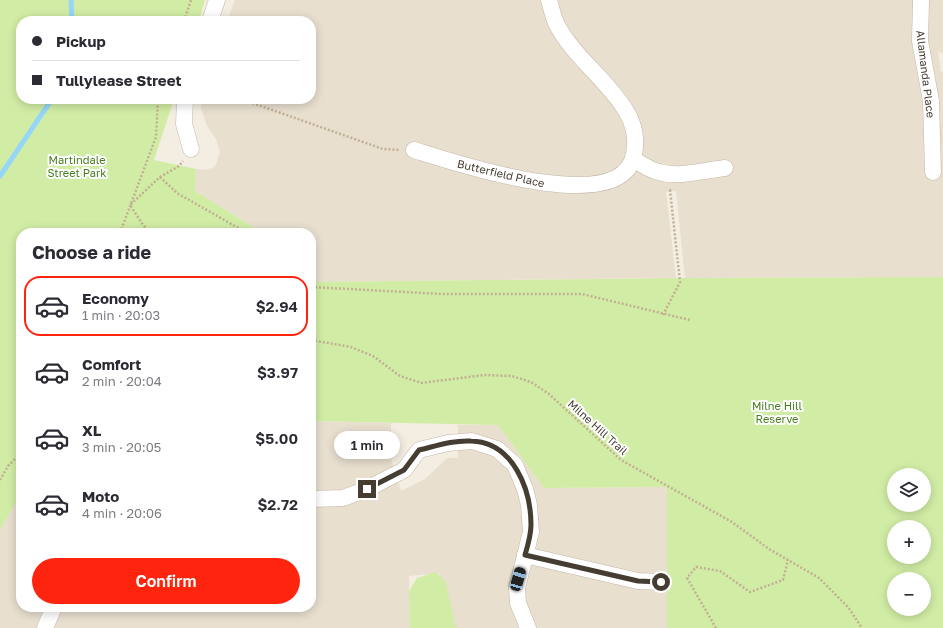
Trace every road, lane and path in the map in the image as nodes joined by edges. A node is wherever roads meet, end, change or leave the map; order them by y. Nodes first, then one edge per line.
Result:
1 (191, 0) edge
2 (217, 0) edge
3 (549, 0) edge
4 (921, 0) edge
5 (186, 16) edge
6 (212, 16) edge
7 (158, 104) edge
8 (185, 104) edge
9 (255, 104) edge
10 (191, 148) joint
11 (414, 150) joint
12 (633, 159) junction
13 (725, 168) dead end
14 (933, 172) dead end
15 (661, 173) junction
16 (160, 177) junction
17 (130, 205) junction
18 (122, 228) edge
19 (146, 228) edge
20 (238, 228) edge
21 (316, 287) edge
22 (663, 315) junction
23 (690, 320) dead end
24 (316, 341) edge
25 (16, 458) edge
26 (0, 480) edge
27 (316, 499) edge
28 (525, 555) junction
29 (788, 560) junction
30 (661, 582) dead end
31 (52, 612) edge
32 (45, 628) edge
33 (528, 628) edge
34 (716, 628) edge
35 (862, 628) edge

1 - 5 path
2 - 6 street
3 - 12 street, Butterfield Place
4 - 14 street, Allamanda Place
7 - 17 path
8 - 10 street
9 - 11 path
10 - 16 path
11 - 12 street, Butterfield Place
12 - 15 street
13 - 15 street
15 - 22 path
16 - 17 path
16 - 20 path
17 - 18 path
17 - 19 path
21 - 22 path
22 - 23 path
24 - 29 path, Milne Hill Trail
25 - 26 path
27 - 28 street
28 - 30 street
28 - 33 street
29 - 34 path
29 - 35 path, Milne Hill Trail
31 - 32 street

